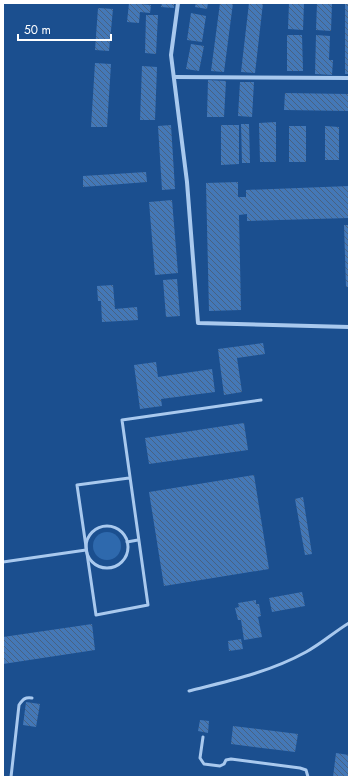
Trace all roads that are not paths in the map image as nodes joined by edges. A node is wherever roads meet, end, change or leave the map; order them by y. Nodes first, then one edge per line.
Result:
1 (178, 3) edge
2 (174, 77) junction
3 (349, 78) edge
4 (349, 327) edge
5 (261, 400) dead end
6 (129, 478) junction
7 (138, 540) junction
8 (127, 542) junction
9 (86, 550) junction
10 (3, 562) edge
11 (349, 623) edge
12 (189, 690) dead end
13 (32, 698) dead end
14 (202, 738) dead end
15 (10, 777) edge
16 (308, 777) edge

1 - 2 street
2 - 3 street
2 - 4 street
5 - 6 lane
6 - 7 lane
6 - 9 lane
7 - 8 lane
7 - 9 lane
8 - 9 lane
8 - 9 lane
9 - 10 lane
11 - 12 lane
13 - 15 lane
14 - 16 lane

